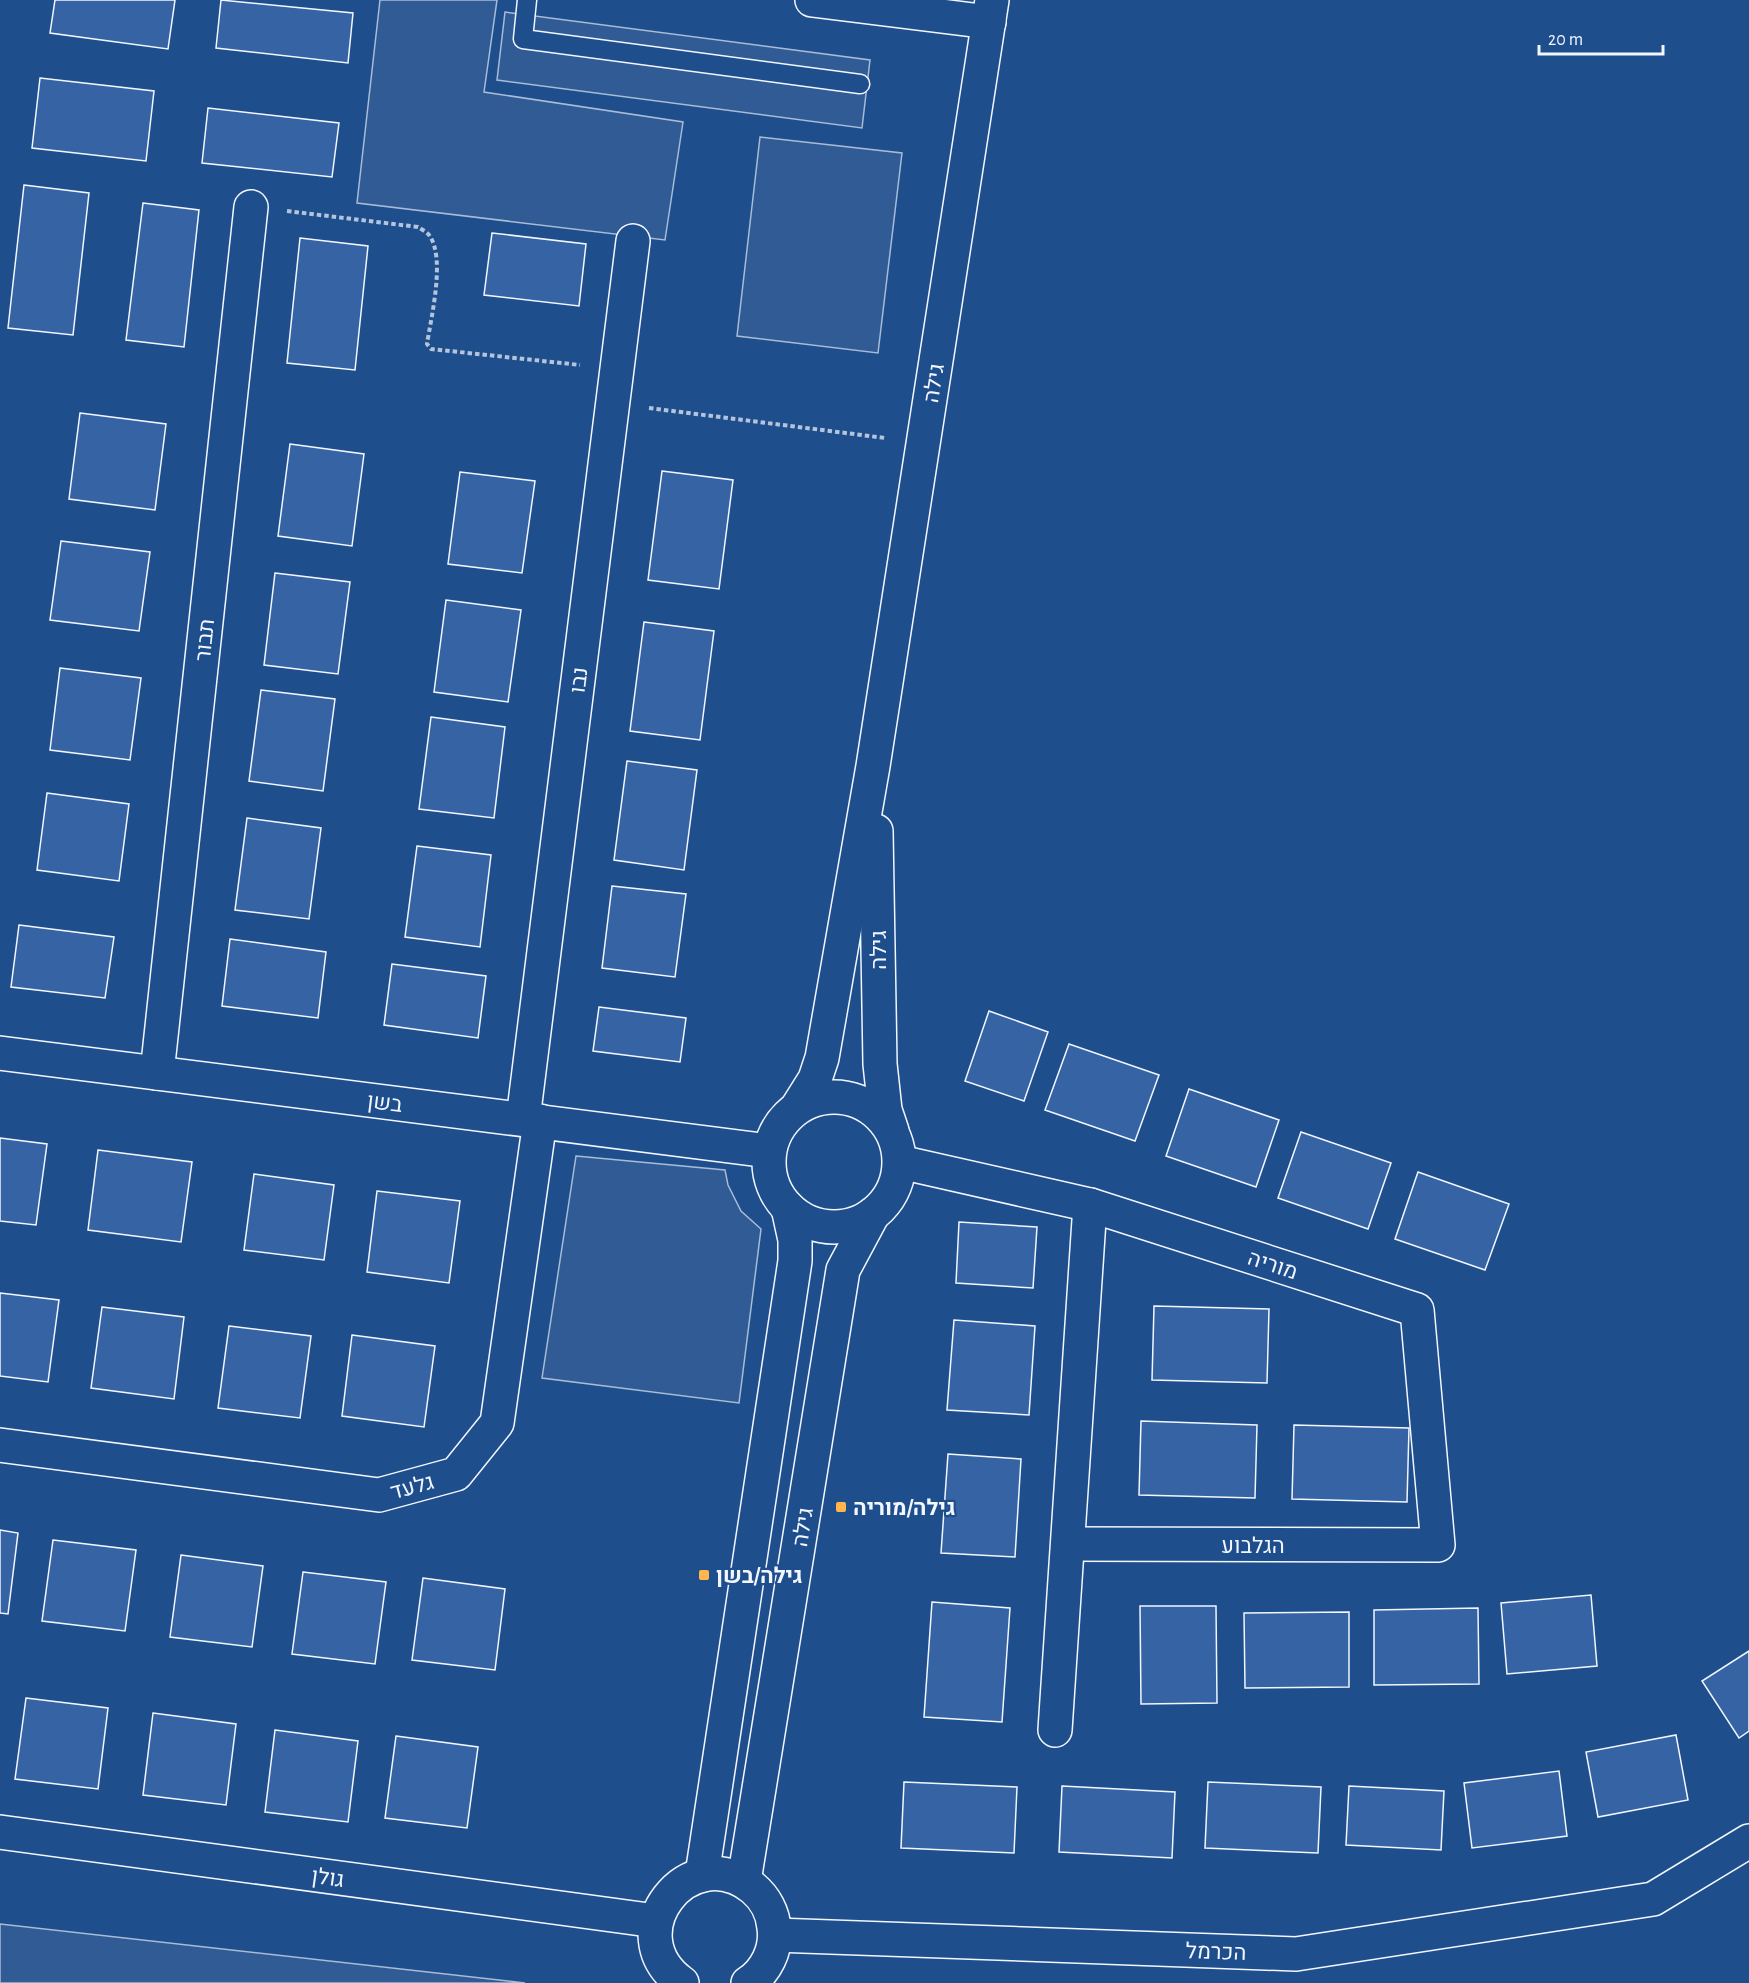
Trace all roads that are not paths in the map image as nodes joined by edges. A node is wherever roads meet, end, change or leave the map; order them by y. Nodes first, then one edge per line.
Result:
1 (528, 0) edge
2 (812, 0) edge
3 (991, 11) edge
4 (860, 84) dead end
5 (251, 207) road end
6 (633, 241) dead end
7 (873, 766) junction
8 (0, 1053) edge
9 (157, 1073) junction
10 (798, 1106) junction
11 (532, 1120) junction
12 (896, 1147) junction
13 (769, 1151) junction
14 (1090, 1205) junction
15 (788, 1208) junction
16 (873, 1214) junction
17 (0, 1445) edge
18 (1068, 1544) junction
19 (1438, 1545) joint
20 (1055, 1730) dead end
21 (0, 1832) edge
22 (1749, 1840) edge
23 (702, 1875) junction
24 (744, 1881) junction
25 (656, 1921) junction
26 (775, 1935) junction
27 (675, 1980) edge
28 (748, 1983) edge

1 - 4 lane
2 - 3 street
3 - 7 street, גילה
5 - 9 street, תבור
6 - 11 street, נבו
7 - 10 street, גילה
7 - 12 street, גילה
8 - 9 street, בשן
9 - 11 street, בשן
10 - 12 street
10 - 13 street
11 - 13 street, בשן
11 - 17 street, גלעד
12 - 14 street, מוריה
12 - 16 street
13 - 15 street
14 - 18 street
14 - 19 street, מוריה
15 - 16 street
15 - 23 street, גילה
16 - 24 street, גילה
18 - 19 street, הגלבוע
18 - 20 street
21 - 25 street, גולן
22 - 26 street, הכרמל
23 - 24 street
23 - 25 street
24 - 26 street
25 - 27 street
26 - 28 street

